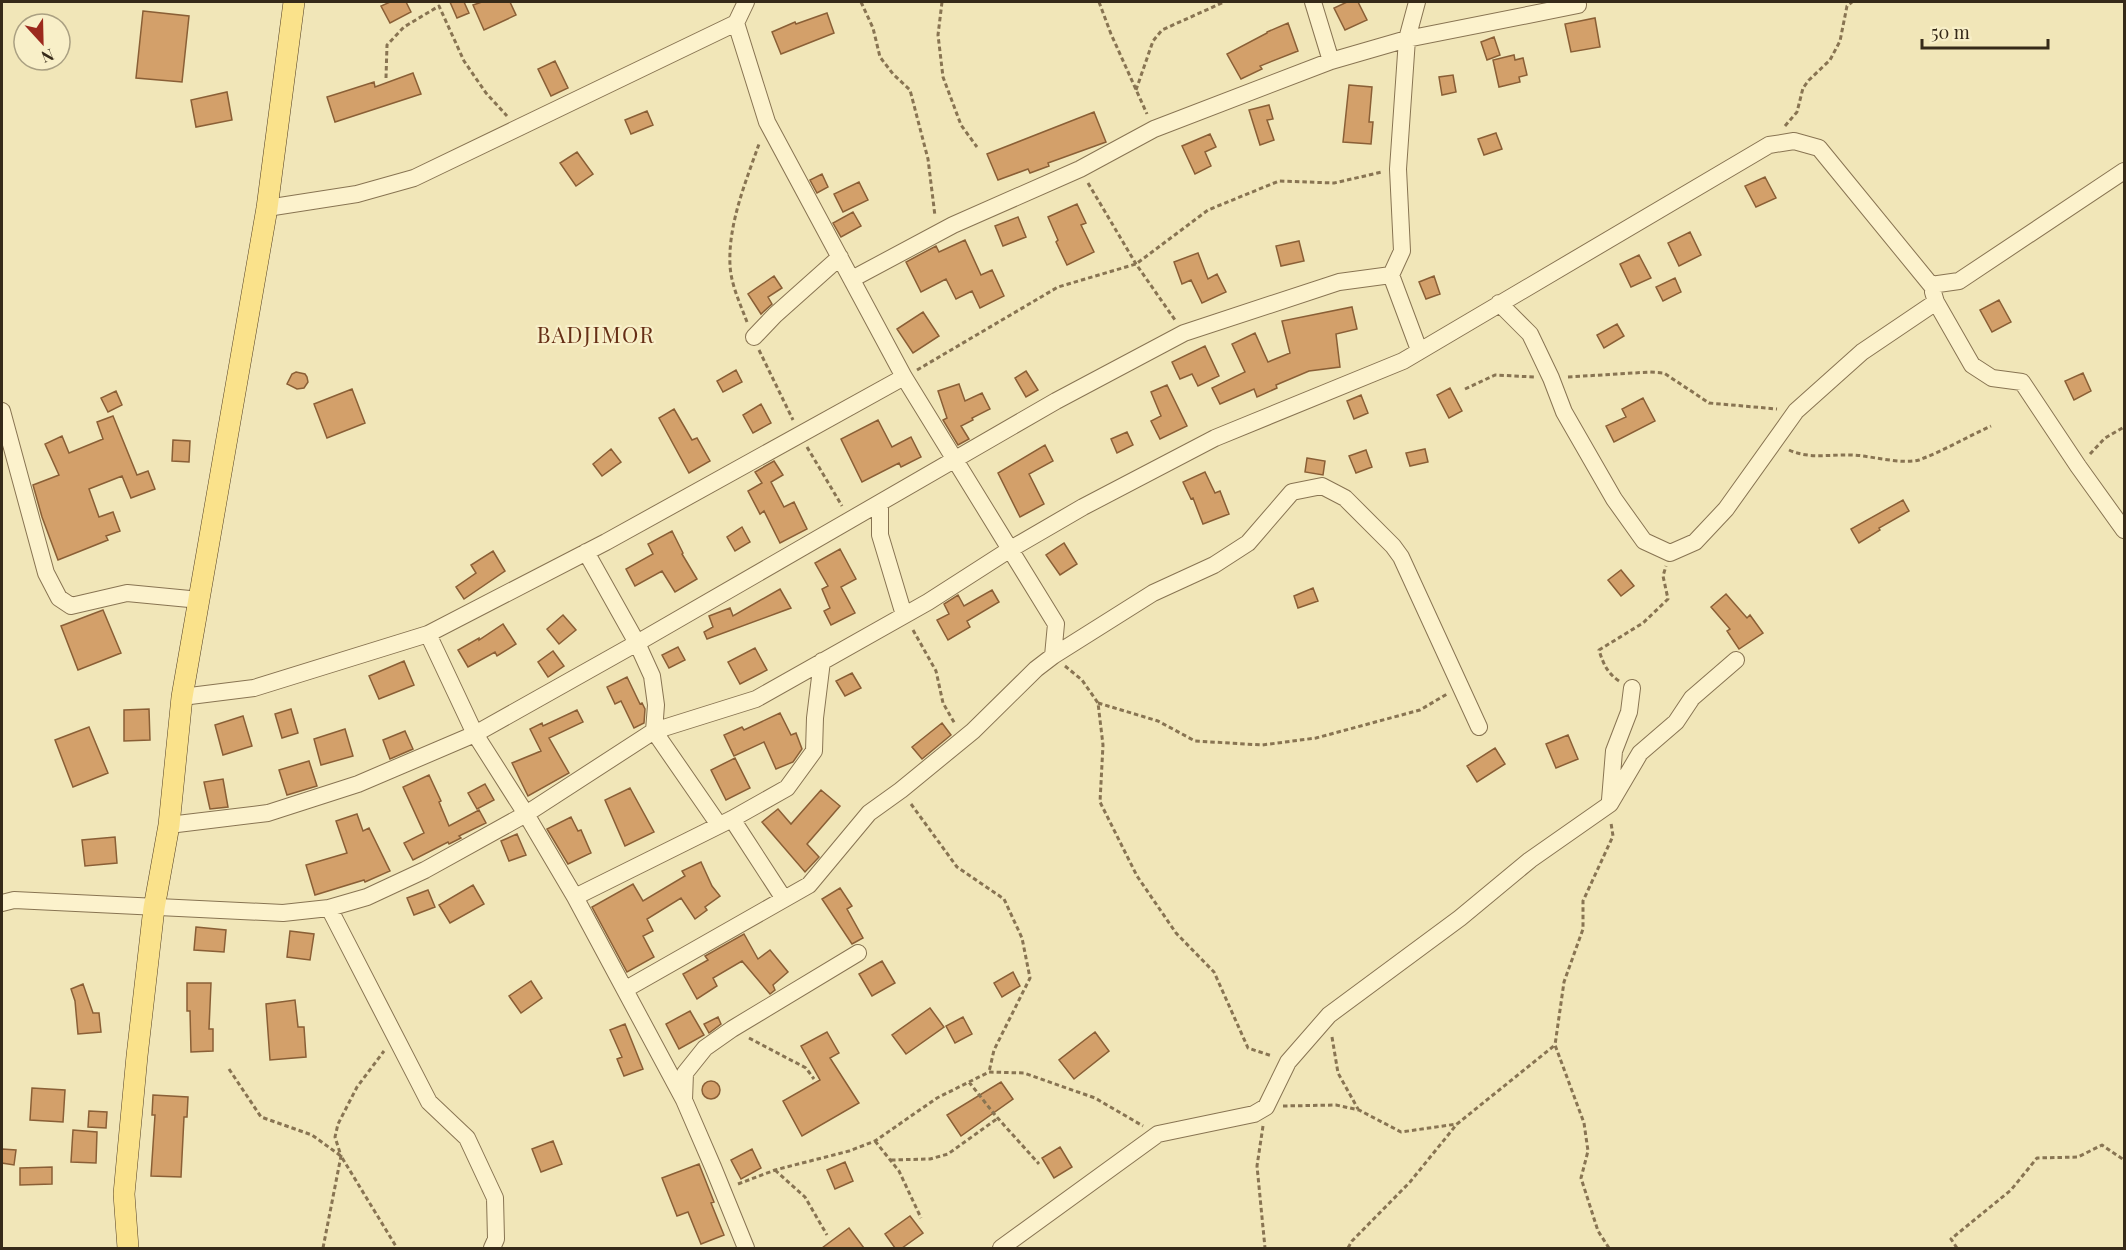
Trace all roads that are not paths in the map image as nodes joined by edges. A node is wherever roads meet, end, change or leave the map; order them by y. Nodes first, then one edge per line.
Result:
1 (294, 2) edge
2 (746, 2) edge
3 (1313, 2) edge
4 (1417, 2) edge
5 (1578, 5) dead end
6 (736, 23) junction
7 (1407, 39) junction
8 (1331, 61) junction
9 (2124, 171) edge
10 (267, 208) junction
11 (840, 257) junction
12 (1391, 275) junction
13 (852, 279) junction
14 (1931, 285) junction
15 (1936, 302) junction
16 (1499, 303) junction
17 (754, 337) dead end
18 (1419, 350) junction
19 (904, 377) junction
20 (2, 411) edge
21 (954, 460) junction
22 (880, 503) junction
23 (2124, 530) edge
24 (1009, 550) junction
25 (586, 552) junction
26 (200, 600) junction
27 (904, 615) junction
28 (428, 634) junction
29 (637, 644) junction
30 (1053, 656) junction
31 (1736, 660) dead end
32 (822, 661) junction
33 (1632, 688) road end
34 (182, 697) junction
35 (1479, 727) dead end
36 (654, 731) junction
37 (475, 734) junction
38 (1610, 804) junction
39 (526, 814) junction
40 (726, 822) junction
41 (169, 825) junction
42 (575, 897) junction
43 (784, 899) junction
44 (2, 903) edge
45 (154, 908) junction
46 (329, 908) junction
47 (858, 953) dead end
48 (626, 989) junction
49 (684, 1100) junction
50 (128, 1248) edge
51 (492, 1248) edge
52 (746, 1248) edge
53 (1000, 1248) edge

1 - 10 main road
2 - 6 street
3 - 8 street
4 - 7 street
5 - 7 street
6 - 10 street
6 - 11 street
7 - 8 street
7 - 12 street
8 - 13 street
9 - 14 street
10 - 26 main road
11 - 13 street
11 - 17 street
12 - 18 street
12 - 21 street
13 - 19 street
14 - 15 street
14 - 16 street
15 - 16 street
15 - 23 street
16 - 18 street
18 - 24 street
19 - 21 street
19 - 25 street
20 - 26 street
21 - 22 street
21 - 24 street
22 - 27 street
22 - 29 street
24 - 27 street
24 - 30 street
25 - 28 street
25 - 29 street
26 - 34 main road
27 - 32 street
28 - 34 street
28 - 37 street
29 - 36 street
29 - 37 street
30 - 35 street
30 - 43 street
31 - 38 street
32 - 36 street
32 - 40 street
33 - 38 street
34 - 41 main road
36 - 39 street
36 - 40 street
37 - 39 street
37 - 41 street
38 - 53 street
39 - 42 street
39 - 46 street
40 - 42 street
40 - 43 street
41 - 45 main road
42 - 48 street
43 - 48 street
44 - 45 street
45 - 46 street
45 - 50 main road
46 - 51 street
47 - 49 street
48 - 49 street
49 - 52 street

